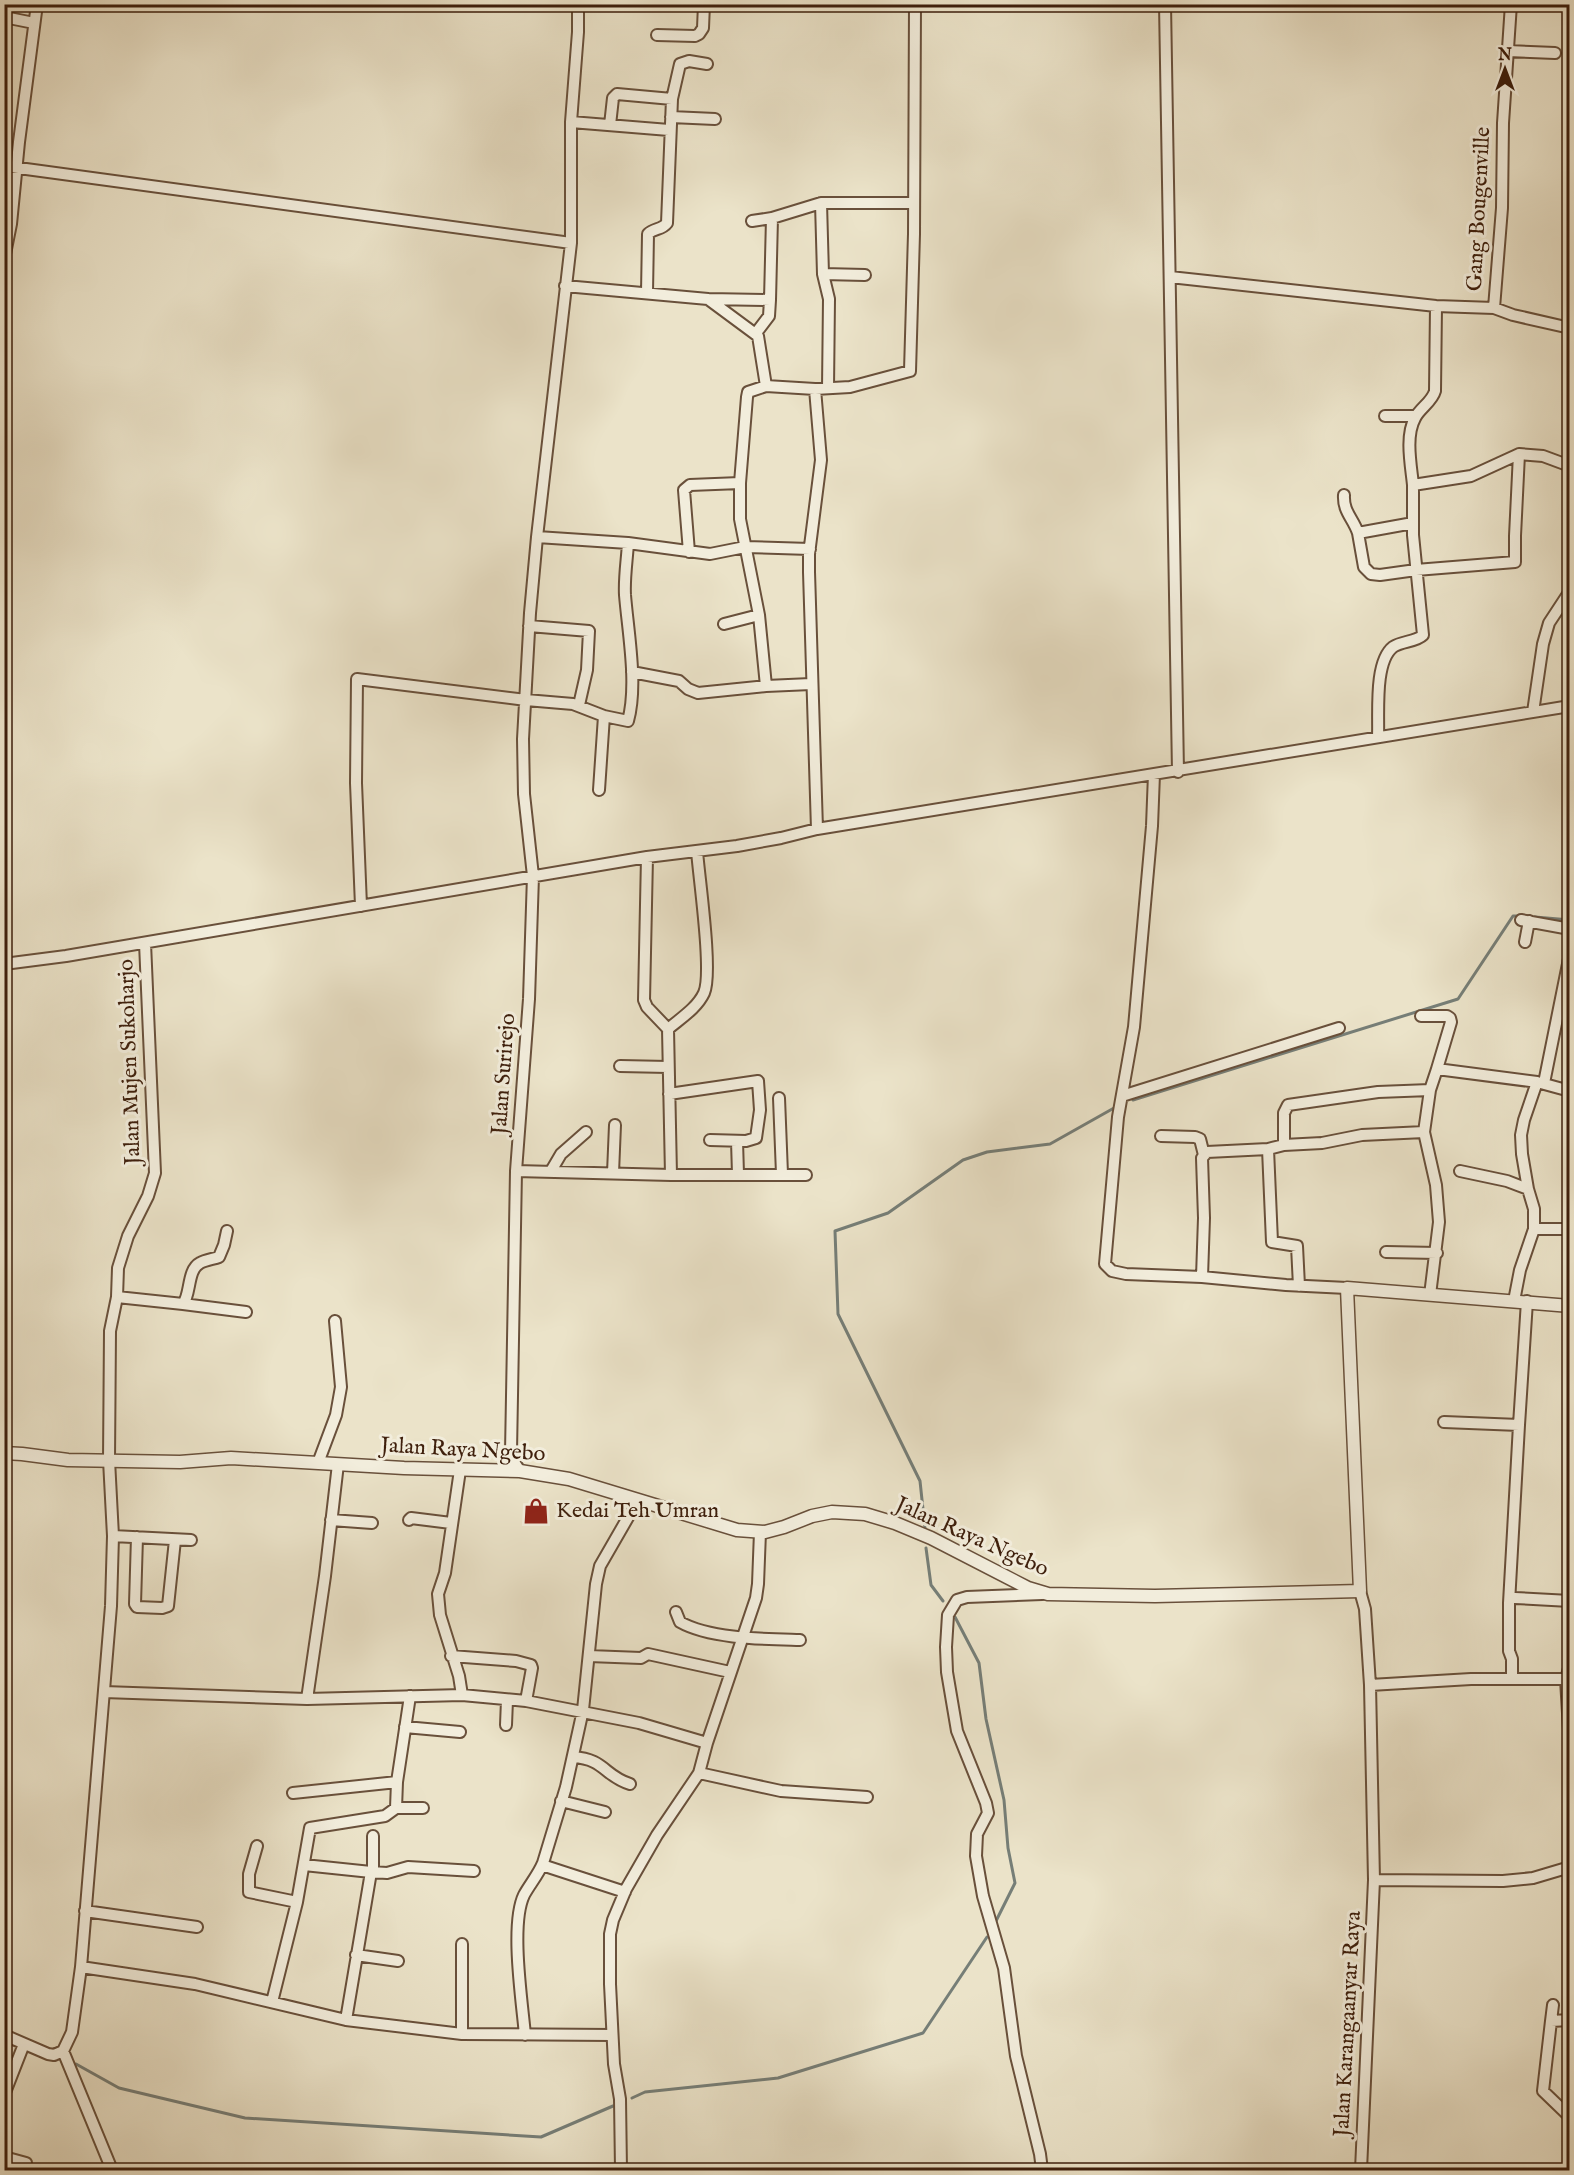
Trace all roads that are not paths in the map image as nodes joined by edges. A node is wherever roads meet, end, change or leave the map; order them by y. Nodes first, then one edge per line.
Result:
1 (37, 4) edge
2 (578, 4) edge
3 (704, 4) edge
4 (915, 4) edge
5 (1165, 4) edge
6 (1511, 4) edge
7 (4, 17) edge
8 (34, 22) junction
9 (657, 35) dead end
10 (1508, 51) junction
11 (1555, 53) dead end
12 (707, 64) dead end
13 (672, 99) junction
14 (671, 117) junction
15 (715, 119) dead end
16 (572, 122) junction
17 (610, 125) junction
18 (669, 130) junction
19 (4, 166) edge
20 (18, 166) junction
21 (821, 203) junction
22 (914, 203) junction
23 (772, 218) junction
24 (752, 221) dead end
25 (571, 243) junction
26 (4, 259) edge
27 (823, 274) junction
28 (865, 275) dead end
29 (1170, 277) junction
30 (565, 286) junction
31 (647, 293) junction
32 (708, 299) junction
33 (770, 300) junction
34 (1436, 306) junction
35 (1494, 309) junction
36 (1569, 328) edge
37 (756, 333) junction
38 (766, 386) junction
39 (815, 388) junction
40 (828, 388) junction
41 (1385, 416) dead end
42 (1416, 416) junction
43 (1519, 454) junction
44 (1569, 466) edge
45 (740, 483) junction
46 (1413, 485) junction
47 (1344, 495) dead end
48 (1413, 523) junction
49 (1358, 533) junction
50 (537, 537) junction
51 (628, 543) junction
52 (745, 547) junction
53 (810, 549) junction
54 (689, 552) junction
55 (1416, 570) junction
56 (1569, 591) edge
57 (759, 615) junction
58 (724, 624) dead end
59 (529, 626) junction
60 (632, 672) junction
61 (812, 684) junction
62 (766, 686) junction
63 (526, 700) junction
64 (579, 705) junction
65 (1569, 706) edge
66 (1533, 712) junction
67 (604, 716) junction
68 (1378, 736) junction
69 (1178, 772) junction
70 (1154, 774) junction
71 (599, 790) dead end
72 (817, 829) junction
73 (697, 851) junction
74 (647, 857) junction
75 (533, 876) junction
76 (361, 906) junction
77 (1569, 929) edge
78 (1525, 942) dead end
79 (145, 943) junction
80 (1569, 954) edge
81 (4, 964) edge
82 (1421, 1016) dead end
83 (1339, 1028) dead end
84 (668, 1029) junction
85 (620, 1066) dead end
86 (668, 1067) junction
87 (1437, 1069) junction
88 (1540, 1082) junction
89 (1430, 1090) junction
90 (1569, 1091) edge
91 (669, 1094) junction
92 (1122, 1096) junction
93 (779, 1098) dead end
94 (615, 1125) dead end
95 (586, 1131) dead end
96 (1424, 1132) junction
97 (1161, 1136) dead end
98 (710, 1140) dead end
99 (737, 1141) junction
100 (1284, 1145) junction
101 (1268, 1149) junction
102 (1204, 1155) junction
103 (516, 1170) junction
104 (1460, 1171) dead end
105 (551, 1172) junction
106 (612, 1173) junction
107 (671, 1174) junction
108 (738, 1174) junction
109 (782, 1174) junction
110 (807, 1175) dead end
111 (1528, 1189) junction
112 (1534, 1229) junction
113 (1569, 1229) edge
114 (227, 1231) dead end
115 (1386, 1252) dead end
116 (1437, 1253) junction
117 (1202, 1277) junction
118 (1299, 1286) junction
119 (1347, 1288) junction
120 (1430, 1295) junction
121 (117, 1297) junction
122 (1514, 1300) junction
123 (1527, 1302) junction
124 (183, 1304) junction
125 (1569, 1305) edge
126 (246, 1312) dead end
127 (335, 1322) dead end
128 (1443, 1422) dead end
129 (1519, 1425) junction
130 (511, 1452) junction
131 (4, 1454) edge
132 (109, 1460) junction
133 (318, 1463) junction
134 (338, 1464) junction
135 (460, 1470) junction
136 (497, 1470) junction
137 (520, 1471) junction
138 (638, 1500) junction
139 (331, 1520) junction
140 (409, 1520) dead end
141 (372, 1522) dead end
142 (452, 1523) junction
143 (760, 1532) junction
144 (113, 1536) junction
145 (138, 1537) junction
146 (176, 1540) junction
147 (191, 1540) dead end
148 (1360, 1591) junction
149 (1048, 1594) junction
150 (1515, 1598) dead end
151 (1569, 1601) edge
152 (676, 1612) dead end
153 (741, 1638) junction
154 (800, 1640) dead end
155 (451, 1656) junction
156 (589, 1656) junction
157 (1569, 1665) edge
158 (730, 1672) junction
159 (1512, 1678) junction
160 (1566, 1679) junction
161 (1370, 1685) junction
162 (104, 1692) junction
163 (462, 1695) junction
164 (410, 1696) junction
165 (307, 1699) junction
166 (507, 1700) junction
167 (526, 1701) junction
168 (583, 1710) junction
169 (506, 1725) dead end
170 (405, 1727) junction
171 (460, 1732) dead end
172 (706, 1743) junction
173 (1569, 1747) edge
174 (573, 1757) junction
175 (699, 1773) junction
176 (397, 1782) junction
177 (630, 1784) dead end
178 (293, 1793) dead end
179 (867, 1797) dead end
180 (561, 1801) junction
181 (396, 1808) junction
182 (423, 1808) dead end
183 (605, 1812) dead end
184 (374, 1836) dead end
185 (257, 1845) dead end
186 (1569, 1863) edge
187 (304, 1865) junction
188 (542, 1865) junction
189 (474, 1871) dead end
190 (372, 1872) junction
191 (1374, 1880) junction
192 (625, 1892) junction
193 (297, 1902) junction
194 (85, 1911) junction
195 (197, 1927) dead end
196 (462, 1944) dead end
197 (356, 1955) junction
198 (398, 1961) dead end
199 (81, 1967) junction
200 (272, 2002) junction
201 (1552, 2005) dead end
202 (346, 2020) junction
203 (1569, 2020) edge
204 (1551, 2021) junction
205 (462, 2034) junction
206 (4, 2035) edge
207 (525, 2035) junction
208 (612, 2035) junction
209 (24, 2044) junction
210 (63, 2051) junction
211 (4, 2095) edge
212 (1569, 2117) edge
213 (4, 2157) edge
214 (27, 2170) edge
215 (112, 2170) edge
216 (621, 2170) edge
217 (1042, 2170) edge
218 (1361, 2170) edge

1 - 8 street
2 - 16 street, Jalan Surirejo
3 - 9 street
4 - 22 street
5 - 29 street
6 - 10 street, Gang Bougenville
7 - 8 street
8 - 20 street
10 - 11 street
10 - 35 street, Gang Bougenville
12 - 13 street
13 - 14 street
13 - 17 street
14 - 15 street
14 - 18 street
16 - 17 street
16 - 25 street, Jalan Surirejo
17 - 18 street
18 - 31 street
19 - 20 street
20 - 25 street
20 - 26 street
21 - 22 street
21 - 23 street
21 - 27 street
22 - 40 street
23 - 24 street
23 - 33 street
25 - 30 street, Jalan Surirejo
27 - 28 street
27 - 40 street
29 - 34 street
29 - 69 street
30 - 31 street
30 - 50 street, Jalan Surirejo
31 - 32 street
32 - 33 street
32 - 37 street
33 - 37 street
34 - 35 street
34 - 42 street
35 - 36 street
37 - 38 street
38 - 39 street
38 - 45 street
39 - 40 street
39 - 53 street
41 - 42 street
42 - 46 street
43 - 44 street
43 - 46 street
43 - 55 street
45 - 52 street
45 - 54 street
46 - 48 street
47 - 49 street
48 - 49 street
48 - 55 street
49 - 55 street
50 - 51 street
50 - 59 street, Jalan Surirejo
51 - 54 street
51 - 60 street
52 - 53 street
52 - 54 street
52 - 57 street
53 - 61 street
55 - 68 street
56 - 66 street
57 - 58 street
57 - 62 street
59 - 63 street, Jalan Surirejo
59 - 64 street
60 - 62 street
60 - 67 street
61 - 62 street
61 - 72 street
63 - 64 street
63 - 75 street, Jalan Surirejo
63 - 76 street
64 - 67 street
65 - 66 street
66 - 68 street
67 - 71 street
68 - 69 street
69 - 70 street
70 - 72 street
70 - 92 street
72 - 73 street
73 - 74 street
73 - 84 street
74 - 75 street
74 - 84 street
75 - 76 street
75 - 103 street, Jalan Surirejo
76 - 79 street
77 - 78 street
79 - 81 street
79 - 121 street, Jalan Mujen Sukoharjo
80 - 88 street
82 - 87 street
83 - 92 street
84 - 86 street
85 - 86 street
86 - 91 street
87 - 88 street
87 - 89 street
88 - 90 street
88 - 111 street
89 - 96 street
89 - 100 street
91 - 99 street
91 - 107 street
92 - 117 street
93 - 109 street
94 - 106 street
95 - 105 street
96 - 100 street
96 - 116 street
97 - 102 street
98 - 99 street
99 - 108 street
100 - 101 street
101 - 102 street
101 - 118 street
102 - 117 street
103 - 105 street
103 - 130 street, Jalan Surirejo
104 - 111 street
105 - 106 street
106 - 107 street
107 - 108 street
108 - 109 street
109 - 110 street
111 - 112 street
112 - 113 street
112 - 122 street
114 - 124 street
115 - 116 street
116 - 120 street
117 - 118 street
118 - 119 street
119 - 120 street
119 - 148 street
120 - 122 street
121 - 124 street
121 - 132 street, Jalan Mujen Sukoharjo
122 - 123 street
123 - 125 street
123 - 129 street
124 - 126 street
127 - 133 street
128 - 129 street
129 - 159 street
130 - 136 street
130 - 137 street, Jalan Surirejo
131 - 132 street, Jalan Raya Ngebo
132 - 133 street, Jalan Raya Ngebo
132 - 144 street, Jalan Mujen Sukoharjo
133 - 134 street, Jalan Raya Ngebo
134 - 135 street, Jalan Raya Ngebo
134 - 139 street
135 - 136 street, Jalan Raya Ngebo
135 - 142 street
136 - 137 street, Jalan Raya Ngebo
137 - 138 street, Jalan Raya Ngebo
138 - 143 street, Jalan Raya Ngebo
138 - 156 street
139 - 141 street
139 - 165 street
140 - 142 street
142 - 155 street
143 - 149 street, Jalan Raya Ngebo
143 - 153 street
144 - 145 street
144 - 162 street, Jalan Mujen Sukoharjo
145 - 146 street
145 - 146 street
146 - 147 street
148 - 149 street, Jalan Raya Ngebo
148 - 161 street, Jalan Karangaanyar Raya
149 - 217 street
150 - 151 street
152 - 153 street
153 - 154 street
153 - 158 street
155 - 163 street
155 - 167 street
156 - 158 street
156 - 168 street
157 - 160 street
158 - 172 street
159 - 160 street
159 - 161 street
160 - 173 street
161 - 191 street, Jalan Karangaanyar Raya
162 - 165 street
162 - 194 street, Jalan Mujen Sukoharjo
163 - 164 street
163 - 166 street
164 - 165 street
164 - 170 street
166 - 167 street
166 - 169 street
167 - 168 street
168 - 172 street
168 - 174 street
170 - 171 street
170 - 176 street
172 - 175 street
174 - 177 street
174 - 180 street
175 - 179 street
175 - 192 street
176 - 178 street
176 - 181 street
180 - 183 street
180 - 188 street
181 - 182 street
181 - 187 street
184 - 190 street
185 - 193 street
186 - 191 street
187 - 190 street
187 - 193 street
188 - 192 street
188 - 207 street
189 - 190 street
190 - 197 street
191 - 218 street, Jalan Karangaanyar Raya
192 - 208 street
193 - 200 street
194 - 195 street
194 - 199 street, Jalan Mujen Sukoharjo
196 - 205 street
197 - 198 street
197 - 202 street
199 - 200 street
199 - 210 street, Jalan Mujen Sukoharjo
200 - 202 street
201 - 204 street
202 - 205 street
203 - 204 street
204 - 212 street
205 - 207 street
206 - 209 street
207 - 208 street
208 - 216 street
209 - 210 street
209 - 211 street
210 - 215 street
213 - 214 street

